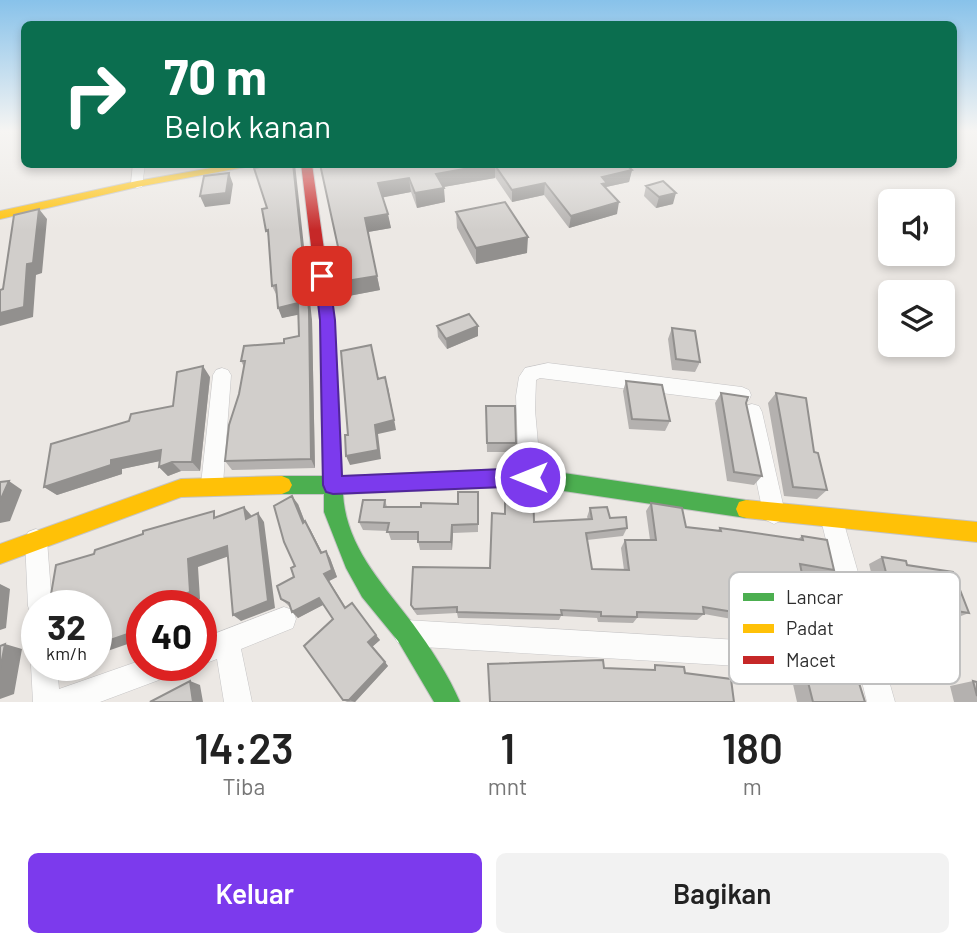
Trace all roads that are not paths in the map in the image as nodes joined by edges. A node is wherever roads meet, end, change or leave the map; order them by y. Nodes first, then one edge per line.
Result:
1 (139, 168) edge
2 (233, 168) edge
3 (307, 168) edge
4 (137, 184) junction
5 (0, 215) edge
6 (222, 375) dead end
7 (530, 477) junction
8 (212, 484) junction
9 (333, 485) junction
10 (774, 513) junction
11 (832, 520) junction
12 (977, 532) edge
13 (36, 540) junction
14 (0, 554) edge
15 (846, 572) edge
16 (39, 590) edge
17 (284, 619) dead end
18 (406, 633) junction
19 (227, 643) junction
20 (217, 646) edge
21 (729, 652) edge
22 (126, 679) edge
23 (45, 681) edge
24 (876, 684) edge
25 (47, 702) edge
26 (62, 702) edge
27 (238, 702) edge
28 (448, 702) edge
29 (881, 702) edge

1 - 4 street
2 - 4 street
3 - 9 street
4 - 5 street
6 - 8 street
7 - 9 street
7 - 10 street
7 - 10 street
8 - 9 street
8 - 13 street
9 - 18 street
10 - 11 street
11 - 12 street
11 - 15 street
13 - 14 street
13 - 16 street
17 - 19 street
18 - 21 street
18 - 28 street
19 - 20 street
19 - 27 street
22 - 26 street
23 - 25 street
24 - 29 street

